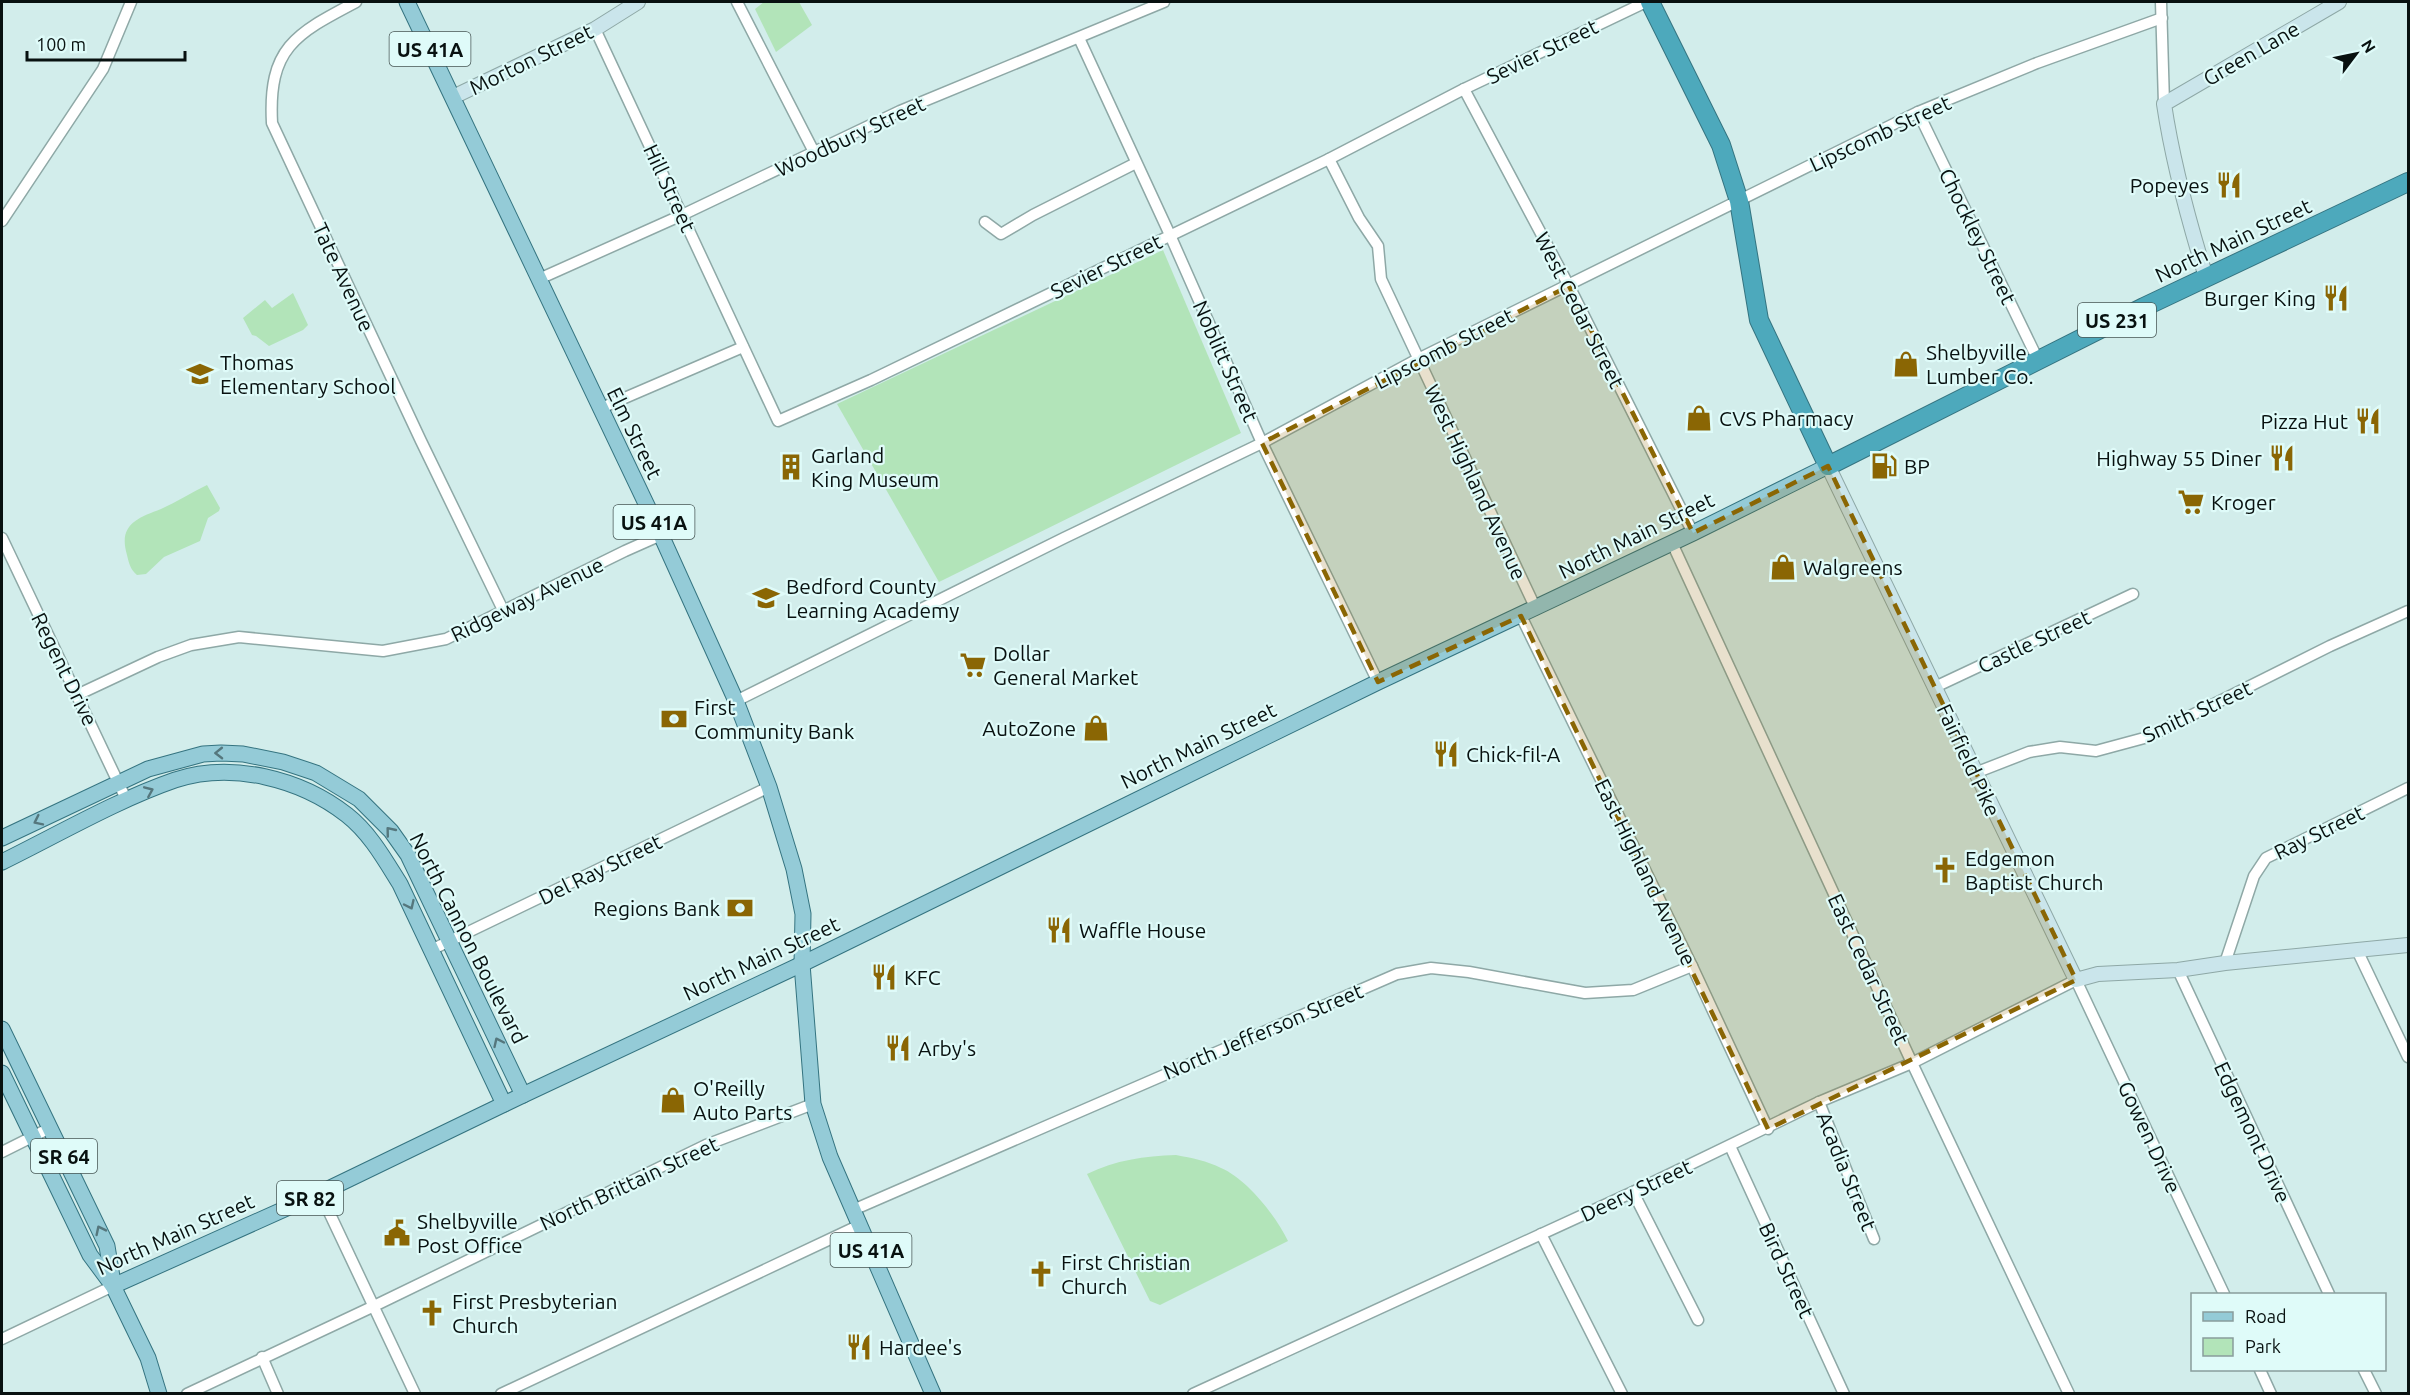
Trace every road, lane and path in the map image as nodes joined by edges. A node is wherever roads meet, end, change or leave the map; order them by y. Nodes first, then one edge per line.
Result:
1 (131, 2) edge
2 (356, 2) edge
3 (407, 2) edge
4 (638, 2) edge
5 (737, 2) edge
6 (1164, 2) edge
7 (1648, 2) edge
8 (2161, 2) edge
9 (2339, 2) edge
10 (2162, 18) junction
11 (595, 29) junction
12 (1079, 38) junction
13 (1464, 89) junction
14 (453, 97) junction
15 (2164, 104) junction
16 (1918, 112) junction
17 (814, 152) junction
18 (1329, 159) junction
19 (1136, 163) junction
20 (2409, 182) edge
21 (1739, 201) junction
22 (682, 215) junction
23 (2, 221) edge
24 (985, 222) dead end
25 (1170, 235) junction
26 (2206, 277) junction
27 (539, 279) junction
28 (1569, 286) junction
29 (743, 347) junction
30 (1418, 359) junction
31 (2038, 360) junction
32 (600, 409) junction
33 (1262, 443) junction
34 (1828, 466) junction
35 (1694, 533) junction
36 (661, 535) junction
37 (2, 538) edge
38 (1672, 543) junction
39 (2133, 594) dead end
40 (1536, 609) junction
41 (503, 610) junction
42 (2409, 611) edge
43 (1521, 616) junction
44 (1378, 682) junction
45 (1935, 687) junction
46 (77, 695) junction
47 (736, 701) junction
48 (1975, 773) junction
49 (118, 782) junction
50 (769, 787) junction
51 (2409, 788) edge
52 (127, 801) junction
53 (2, 838) edge
54 (2, 861) edge
55 (451, 941) junction
56 (2409, 945) edge
57 (431, 950) junction
58 (2357, 950) junction
59 (2225, 963) junction
60 (802, 964) junction
61 (1692, 966) junction
62 (2178, 970) junction
63 (2076, 980) junction
64 (2, 1029) edge
65 (2409, 1057) edge
66 (1912, 1063) junction
67 (2, 1073) edge
68 (523, 1095) junction
69 (1819, 1102) junction
70 (504, 1104) junction
71 (813, 1104) junction
72 (50, 1128) junction
73 (1768, 1129) junction
74 (32, 1137) junction
75 (1730, 1146) junction
76 (2, 1152) edge
77 (1633, 1192) junction
78 (320, 1193) junction
79 (853, 1210) junction
80 (860, 1225) junction
81 (1541, 1234) junction
82 (1874, 1239) dead end
83 (113, 1286) junction
84 (2224, 1293) edge
85 (2329, 1293) edge
86 (372, 1307) junction
87 (1698, 1320) dead end
88 (2, 1339) edge
89 (262, 1357) junction
90 (2260, 1371) edge
91 (2364, 1371) edge
92 (159, 1394) edge
93 (187, 1394) edge
94 (278, 1394) edge
95 (415, 1394) edge
96 (501, 1394) edge
97 (933, 1394) edge
98 (1193, 1394) edge
99 (1622, 1394) edge
100 (1844, 1394) edge
101 (2069, 1394) edge
102 (2271, 1394) edge
103 (2376, 1394) edge

1 - 23 street
2 - 41 street, Tate Avenue
3 - 14 main road, Elm Street / US 41A
4 - 11 street, Morton Street
5 - 17 street
6 - 12 street, Woodbury Street
7 - 13 street, Sevier Street
7 - 21 highway
8 - 10 street
9 - 15 street, Green Lane
10 - 15 street
10 - 16 street, Lipscomb Street
11 - 14 street, Morton Street
11 - 22 street, Hill Street
12 - 17 street, Woodbury Street
12 - 19 street, Noblitt Street
13 - 18 street, Sevier Street
13 - 28 street, West Cedar Street
14 - 27 main road, Elm Street / US 41A
15 - 26 street
16 - 21 street, Lipscomb Street
16 - 31 street, Chockley Street
17 - 22 street, Woodbury Street
18 - 25 street, Sevier Street
18 - 30 street, West Highland Avenue
19 - 24 street
19 - 25 street, Noblitt Street
20 - 26 highway, North Main Street / US 231
21 - 28 street, Lipscomb Street
21 - 34 highway
22 - 27 street, Woodbury Street
22 - 29 street, Hill Street
25 - 29 street, Sevier Street
25 - 33 street, Noblitt Street
26 - 31 highway, North Main Street / US 231
27 - 32 main road, Elm Street / US 41A
28 - 30 street, Lipscomb Street
28 - 35 street, West Cedar Street
29 - 32 street
30 - 33 street, Lipscomb Street
30 - 40 street, West Highland Avenue
31 - 34 highway, North Main Street / US 231
32 - 36 main road, Elm Street / US 41A
33 - 44 street, Noblitt Street
33 - 47 street, Lipscomb Street
34 - 35 main road, North Main Street
34 - 45 street, Fairfield Pike
35 - 38 main road, North Main Street
36 - 41 street, Ridgeway Avenue
36 - 47 main road, Elm Street / US 41A
37 - 46 street, Regent Drive
38 - 40 main road, North Main Street
38 - 66 street, East Cedar Street
39 - 45 street, Castle Street
40 - 43 main road, North Main Street
41 - 46 street, Ridgeway Avenue
42 - 48 street, Smith Street
43 - 44 main road, North Main Street
43 - 61 street, East Highland Avenue
44 - 60 main road, North Main Street
45 - 48 street, Fairfield Pike
46 - 49 street, Regent Drive
47 - 50 main road, Elm Street / US 41A
48 - 63 street, Fairfield Pike
49 - 52 street, Regent Drive
49 -> 53 main road, North Cannon Boulevard
55 -> 49 main road, North Cannon Boulevard
50 - 55 street, Del Ray Street
50 - 60 main road, Elm Street / US 41A
51 - 59 street, Ray Street
52 - 54 main road, North Cannon Boulevard
52 -> 57 main road, North Cannon Boulevard
55 - 57 street, Del Ray Street
68 -> 55 main road, North Cannon Boulevard
56 - 58 street
57 - 70 main road, North Cannon Boulevard
58 - 59 street
58 - 65 street
59 - 62 street
60 - 68 main road, North Main Street
60 - 71 main road, US 41A
61 - 73 street, East Highland Avenue
61 - 79 street, North Jefferson Street
62 - 63 street
62 - 85 street, Edgemont Drive
63 - 66 street, Deery Street
63 - 84 street, Gowen Drive
64 - 72 main road, SR 64
66 - 69 street, Deery Street
66 - 101 street, East Cedar Street
67 - 74 main road, SR 64
68 - 70 main road, North Main Street / SR 82
69 - 73 street, Deery Street
69 - 82 street, Acadia Street
70 - 78 main road, North Main Street / SR 82
71 - 79 main road, US 41A
71 - 86 street, North Brittain Street
72 - 74 street
83 -> 72 main road, SR 64
73 - 75 street, Deery Street
74 - 76 street
74 - 83 main road, SR 64
75 - 77 street, Deery Street
75 - 100 street, Bird Street
77 - 81 street, Deery Street
77 - 87 street
78 - 83 main road, North Main Street / SR 82
78 - 86 street
79 - 80 main road, US 41A
80 - 96 street
80 - 97 main road, US 41A
81 - 98 street, Deery Street
81 - 99 street
83 - 88 street, North Main Street
83 - 92 main road, SR 64
86 - 89 street, North Brittain Street
86 - 95 street
89 - 93 street, North Brittain Street
89 - 94 street
90 - 102 street
91 - 103 street

